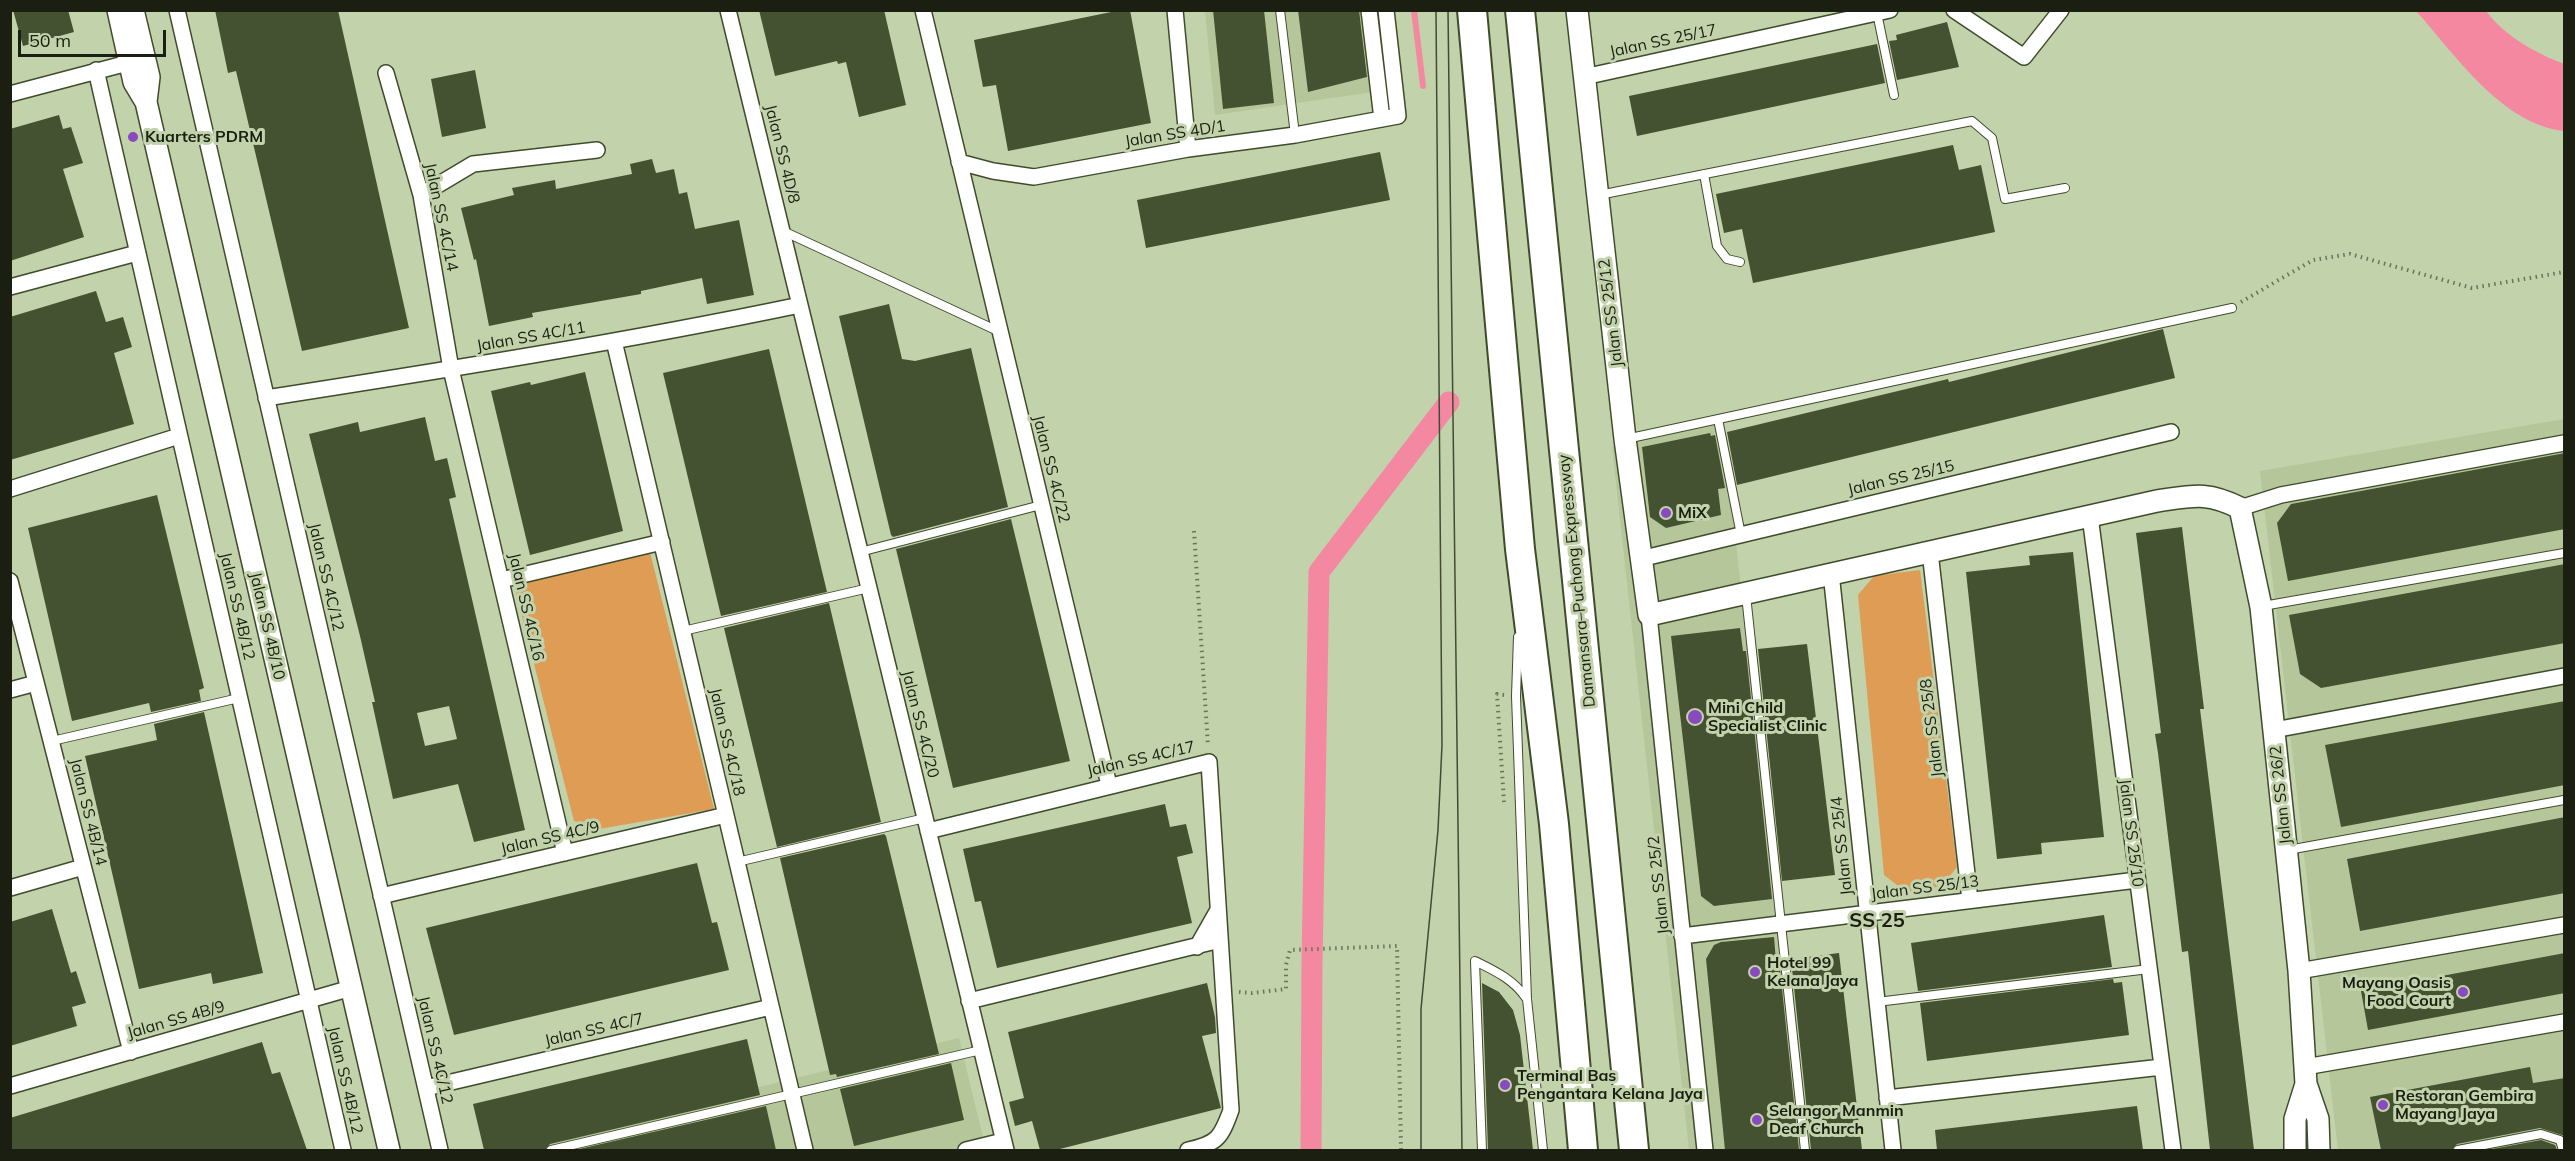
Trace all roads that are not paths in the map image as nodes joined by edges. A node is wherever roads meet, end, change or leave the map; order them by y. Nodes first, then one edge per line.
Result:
1 (118, 10) edge
2 (134, 10) edge
3 (177, 10) edge
4 (728, 10) edge
5 (922, 10) edge
6 (1175, 10) edge
7 (1280, 10) edge
8 (1369, 10) edge
9 (1386, 10) edge
10 (1472, 10) edge
11 (1520, 10) edge
12 (1577, 10) edge
13 (1954, 10) edge
14 (2061, 10) edge
15 (1884, 12) edge
16 (1831, 17) edge
17 (137, 60) junction
18 (96, 70) junction
19 (387, 74) dead end
20 (1584, 76) junction
21 (10, 94) edge
22 (1894, 95) dead end
23 (1382, 119) junction
24 (1295, 135) junction
25 (1188, 149) junction
26 (597, 150) dead end
27 (958, 162) junction
28 (1704, 174) junction
29 (2065, 188) dead end
30 (421, 195) junction
31 (1598, 196) junction
32 (782, 230) junction
33 (137, 253) junction
34 (1740, 262) dead end
35 (10, 287) edge
36 (800, 305) junction
37 (2232, 308) road end
38 (1000, 332) junction
39 (614, 341) junction
40 (451, 369) junction
41 (266, 398) junction
42 (1718, 419) junction
43 (2171, 432) dead end
44 (179, 436) junction
45 (1625, 439) junction
46 (2565, 444) edge
47 (10, 489) edge
48 (1041, 505) junction
49 (2240, 508) junction
50 (2090, 516) junction
51 (1741, 535) junction
52 (662, 542) junction
53 (1520, 549) junction
54 (860, 552) junction
55 (1930, 552) junction
56 (2565, 553) edge
57 (1640, 559) junction
58 (1831, 573) junction
59 (501, 580) junction
60 (10, 581) edge
61 (869, 588) junction
62 (1745, 593) junction
63 (2261, 607) junction
64 (1649, 615) junction
65 (1518, 616) dead end
66 (1518, 628) dead end
67 (683, 631) junction
68 (2565, 676) edge
69 (36, 683) junction
70 (10, 690) edge
71 (239, 698) junction
72 (2274, 730) junction
73 (52, 741) junction
74 (1109, 785) junction
75 (2565, 800) edge
76 (726, 815) junction
77 (926, 824) junction
78 (2287, 850) junction
79 (565, 853) junction
80 (737, 862) junction
81 (83, 867) junction
82 (2137, 880) junction
83 (10, 888) edge
84 (381, 896) junction
85 (1970, 900) junction
86 (1218, 910) junction
87 (1867, 913) junction
88 (1780, 924) junction
89 (2565, 925) edge
90 (1682, 936) junction
91 (1220, 940) junction
92 (1197, 947) junction
93 (2149, 969) junction
94 (2299, 971) junction
95 (351, 988) junction
96 (1527, 999) junction
97 (308, 1000) junction
98 (969, 1001) junction
99 (1877, 1002) junction
100 (771, 1006) junction
101 (2565, 1022) edge
102 (981, 1050) junction
103 (131, 1052) junction
104 (2162, 1067) junction
105 (2306, 1076) junction
106 (10, 1086) edge
107 (426, 1088) junction
108 (791, 1094) junction
109 (1887, 1098) junction
110 (1005, 1146) edge
111 (343, 1150) edge
112 (389, 1150) edge
113 (440, 1150) edge
114 (551, 1150) edge
115 (805, 1150) edge
116 (966, 1150) edge
117 (1188, 1150) edge
118 (1482, 1150) edge
119 (1543, 1150) edge
120 (1583, 1150) edge
121 (1634, 1150) edge
122 (1705, 1150) edge
123 (1805, 1150) edge
124 (1893, 1150) edge
125 (2173, 1150) edge
126 (2295, 1150) edge
127 (2319, 1150) edge
128 (2458, 1150) edge
129 (2564, 1150) edge

1 - 17 street, Jalan SS 4B/10
2 - 17 street, Jalan SS 4B/10
3 - 41 street, Jalan SS 4C/12
4 - 32 street, Jalan SS 4D/8
5 - 27 street, Jalan SS 4C/22
6 - 25 street
7 - 24 lane
8 - 23 street
9 - 23 street, Jalan SS 4D/1
10 - 53 highway
11 - 121 highway, Damansara–Puchong Expressway
12 - 20 street, Jalan SS 25/12
13 - 14 street
15 - 16 street, Jalan SS 25/17
15 - 22 lane
16 - 20 street, Jalan SS 25/17
17 - 18 street
17 - 95 street, Jalan SS 4B/10
18 - 21 street
18 - 33 street, Jalan SS 4B/12
19 - 30 street, Jalan SS 4C/14
20 - 31 street, Jalan SS 25/12
23 - 24 street, Jalan SS 4D/1
24 - 25 street, Jalan SS 4D/1
25 - 27 street, Jalan SS 4D/1
26 - 30 street
27 - 38 street, Jalan SS 4C/22
28 - 29 lane
28 - 31 lane
28 - 34 lane
30 - 40 street, Jalan SS 4C/14
31 - 45 street, Jalan SS 25/12
32 - 36 street, Jalan SS 4D/8
32 - 38 lane
33 - 35 street
33 - 44 street, Jalan SS 4B/12
36 - 39 street, Jalan SS 4C/11
36 - 54 street, Jalan SS 4C/20
37 - 42 lane
38 - 48 street, Jalan SS 4C/22
39 - 40 street, Jalan SS 4C/11
39 - 52 street, Jalan SS 4C/18
40 - 41 street, Jalan SS 4C/11
40 - 59 street, Jalan SS 4C/16
41 - 84 street, Jalan SS 4C/12
42 - 45 lane
42 - 51 lane
43 - 51 street, Jalan SS 25/15
44 - 47 street
44 - 71 street, Jalan SS 4B/12
45 - 57 street, Jalan SS 25/12
46 - 49 street
48 - 54 lane
48 - 74 street, Jalan SS 4C/22
49 - 50 street
49 - 63 street, Jalan SS 26/2
50 - 55 street
50 - 82 street, Jalan SS 25/10
51 - 57 street, Jalan SS 25/15
52 - 59 street
52 - 67 street, Jalan SS 4C/18
53 - 65 lane
53 - 120 highway
54 - 61 street, Jalan SS 4C/20
55 - 58 street
55 - 85 street, Jalan SS 25/8
56 - 63 lane
57 - 64 street, Jalan SS 25/12
58 - 62 street
58 - 87 street, Jalan SS 25/4
59 - 79 street, Jalan SS 4C/16
60 - 69 street, Jalan SS 4B/14
61 - 67 lane
61 - 77 street, Jalan SS 4C/20
62 - 64 street
62 - 88 lane
63 - 72 street, Jalan SS 26/2
64 - 90 street, Jalan SS 25/2
66 - 96 lane
67 - 76 street, Jalan SS 4C/18
68 - 72 street
69 - 70 street
69 - 73 street, Jalan SS 4B/14
71 - 73 lane
71 - 97 street, Jalan SS 4B/12
72 - 78 street, Jalan SS 26/2
73 - 81 street, Jalan SS 4B/14
74 - 77 street, Jalan SS 4C/17
74 - 86 street, Jalan SS 4C/17
75 - 78 lane
76 - 79 street, Jalan SS 4C/9
76 - 80 street, Jalan SS 4C/18
77 - 80 lane
77 - 98 street, Jalan SS 4C/20
78 - 94 street, Jalan SS 26/2
79 - 84 street, Jalan SS 4C/9
80 - 100 street, Jalan SS 4C/18
81 - 83 street
81 - 103 street, Jalan SS 4B/14
82 - 85 street, Jalan SS 25/13
82 - 93 street, Jalan SS 25/10
84 - 107 street, Jalan SS 4C/12
85 - 87 street, Jalan SS 25/13
86 - 91 street
86 - 92 street
87 - 88 street, Jalan SS 25/13
87 - 99 street, Jalan SS 25/4
88 - 90 street, Jalan SS 25/13
88 - 123 lane
89 - 94 street
90 - 122 street, Jalan SS 25/2
91 - 92 street
91 - 117 street
92 - 98 street
93 - 99 lane
93 - 104 street, Jalan SS 25/10
94 - 105 street, Jalan SS 26/2
95 - 97 street, Jalan SS 4B/9
95 - 112 street, Jalan SS 4B/10
96 - 118 lane
96 - 119 lane
97 - 103 street, Jalan SS 4B/9
97 - 111 street, Jalan SS 4B/12
98 - 102 street, Jalan SS 4C/20
99 - 109 street, Jalan SS 25/4
100 - 107 street, Jalan SS 4C/7
100 - 108 street, Jalan SS 4C/18
101 - 105 street
102 - 108 lane
102 - 110 street, Jalan SS 4C/20
103 - 106 street, Jalan SS 4B/9
104 - 109 street
104 - 125 street, Jalan SS 25/10
105 - 126 street, Jalan SS 26/2
105 - 127 street, Jalan SS 26/2
107 - 113 street, Jalan SS 4C/12
108 - 114 lane
108 - 115 street, Jalan SS 4C/18
109 - 124 street, Jalan SS 25/4
110 - 116 street
128 - 129 lane

